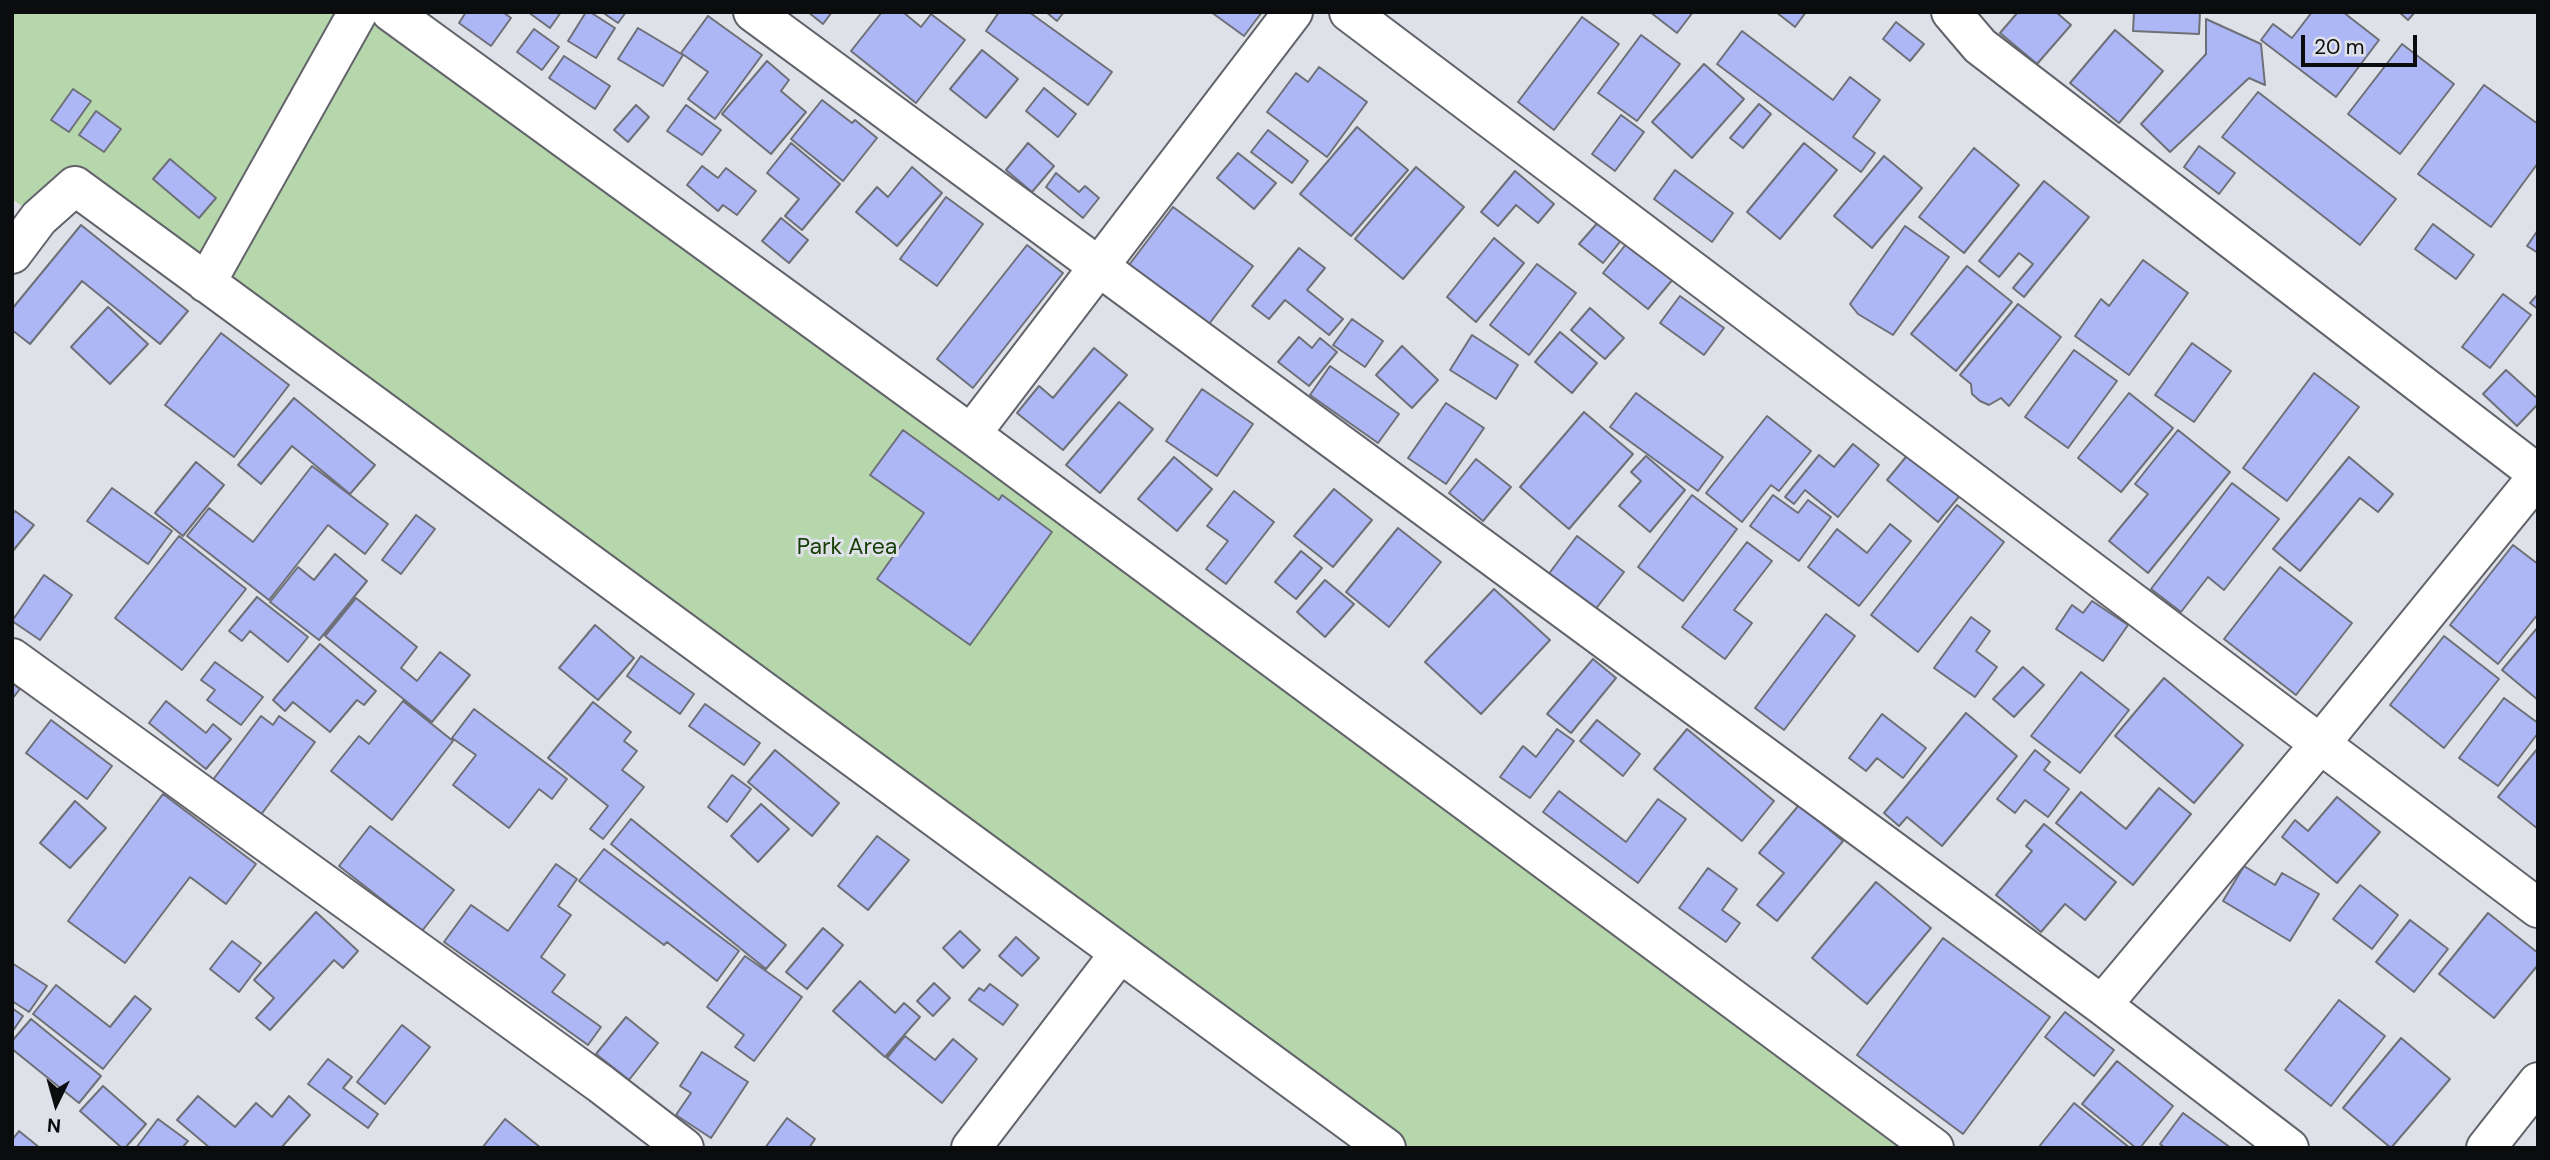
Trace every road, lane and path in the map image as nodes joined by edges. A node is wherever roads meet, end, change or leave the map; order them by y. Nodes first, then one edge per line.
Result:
1 (358, 12) edge
2 (391, 12) edge
3 (753, 12) edge
4 (1293, 12) edge
5 (1349, 12) edge
6 (1951, 12) edge
7 (12, 254) edge
8 (1098, 265) junction
9 (206, 283) junction
10 (971, 434) junction
11 (2538, 475) edge
12 (12, 658) edge
13 (2320, 744) junction
14 (2538, 908) edge
15 (1120, 953) junction
16 (2102, 1004) junction
17 (2538, 1082) edge
18 (684, 1148) edge
19 (971, 1148) edge
20 (1386, 1148) edge
21 (1934, 1148) edge
22 (2289, 1148) edge
23 (2486, 1148) edge

1 - 9 street
2 - 10 street
3 - 8 street
4 - 8 street
5 - 13 street
6 - 11 street
7 - 9 street
8 - 10 street
8 - 16 street
9 - 15 street
10 - 21 street
11 - 13 street
12 - 18 street
13 - 14 street
13 - 16 street
15 - 19 street
15 - 20 street
16 - 22 street
17 - 23 street

